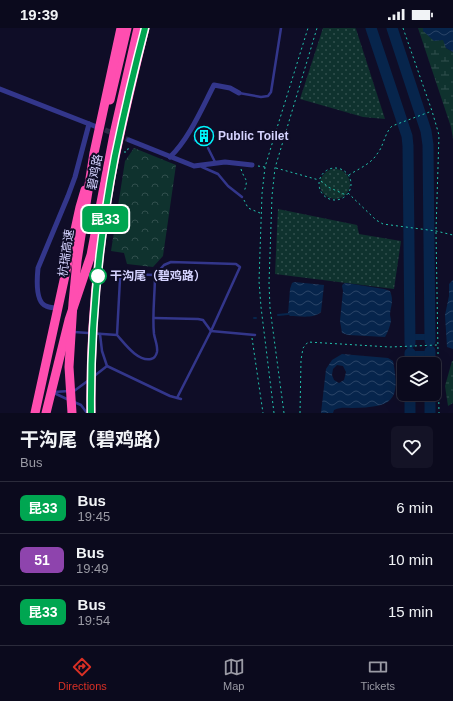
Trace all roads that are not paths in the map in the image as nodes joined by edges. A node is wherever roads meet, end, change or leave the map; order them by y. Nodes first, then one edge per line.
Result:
1 (122, 28) edge
2 (127, 28) edge
3 (138, 28) edge
4 (144, 28) edge
5 (281, 28) edge
6 (0, 89) edge
7 (239, 93) joint
8 (88, 124) junction
9 (97, 127) tunnel mouth
10 (130, 141) tunnel mouth
11 (208, 148) dead end
12 (170, 156) junction
13 (215, 162) junction
14 (252, 165) road end
15 (194, 166) junction
16 (242, 197) road end
17 (101, 245) junction
18 (155, 275) junction
19 (59, 308) junction
20 (154, 318) junction
21 (54, 331) junction
22 (65, 331) junction
23 (211, 331) junction
24 (100, 334) junction
25 (253, 334) road end
26 (117, 335) junction
27 (107, 366) junction
28 (51, 392) junction
29 (177, 398) junction
30 (181, 399) dead end
31 (35, 413) edge
32 (46, 413) edge
33 (70, 413) edge
34 (87, 413) edge
35 (91, 413) edge
36 (97, 413) edge

1 - 33 highway, 杭瑞高速, bridge
2 - 19 highway, 碧鸡路
3 - 22 highway, 碧鸡路
4 - 17 highway, bridge
5 - 7 lane
6 - 8 street
7 - 12 street
8 - 9 street
8 - 19 street
10 - 12 street
11 - 13 lane
12 - 15 street
13 - 14 street
13 - 15 street
15 - 16 lane
17 - 35 highway, bridge
17 - 36 highway, bridge
18 - 20 lane
18 - 23 lane
18 - 26 lane
19 - 21 highway, 碧鸡路
20 - 23 lane
20 - 26 lane
21 - 22 lane
21 - 31 highway, 碧鸡路
22 - 24 lane
22 - 28 highway, 碧鸡路
23 - 25 lane
23 - 29 lane
24 - 26 lane
24 - 27 lane
27 - 28 lane
27 - 29 lane
28 - 32 highway, 碧鸡路
28 - 34 lane
29 - 30 lane

